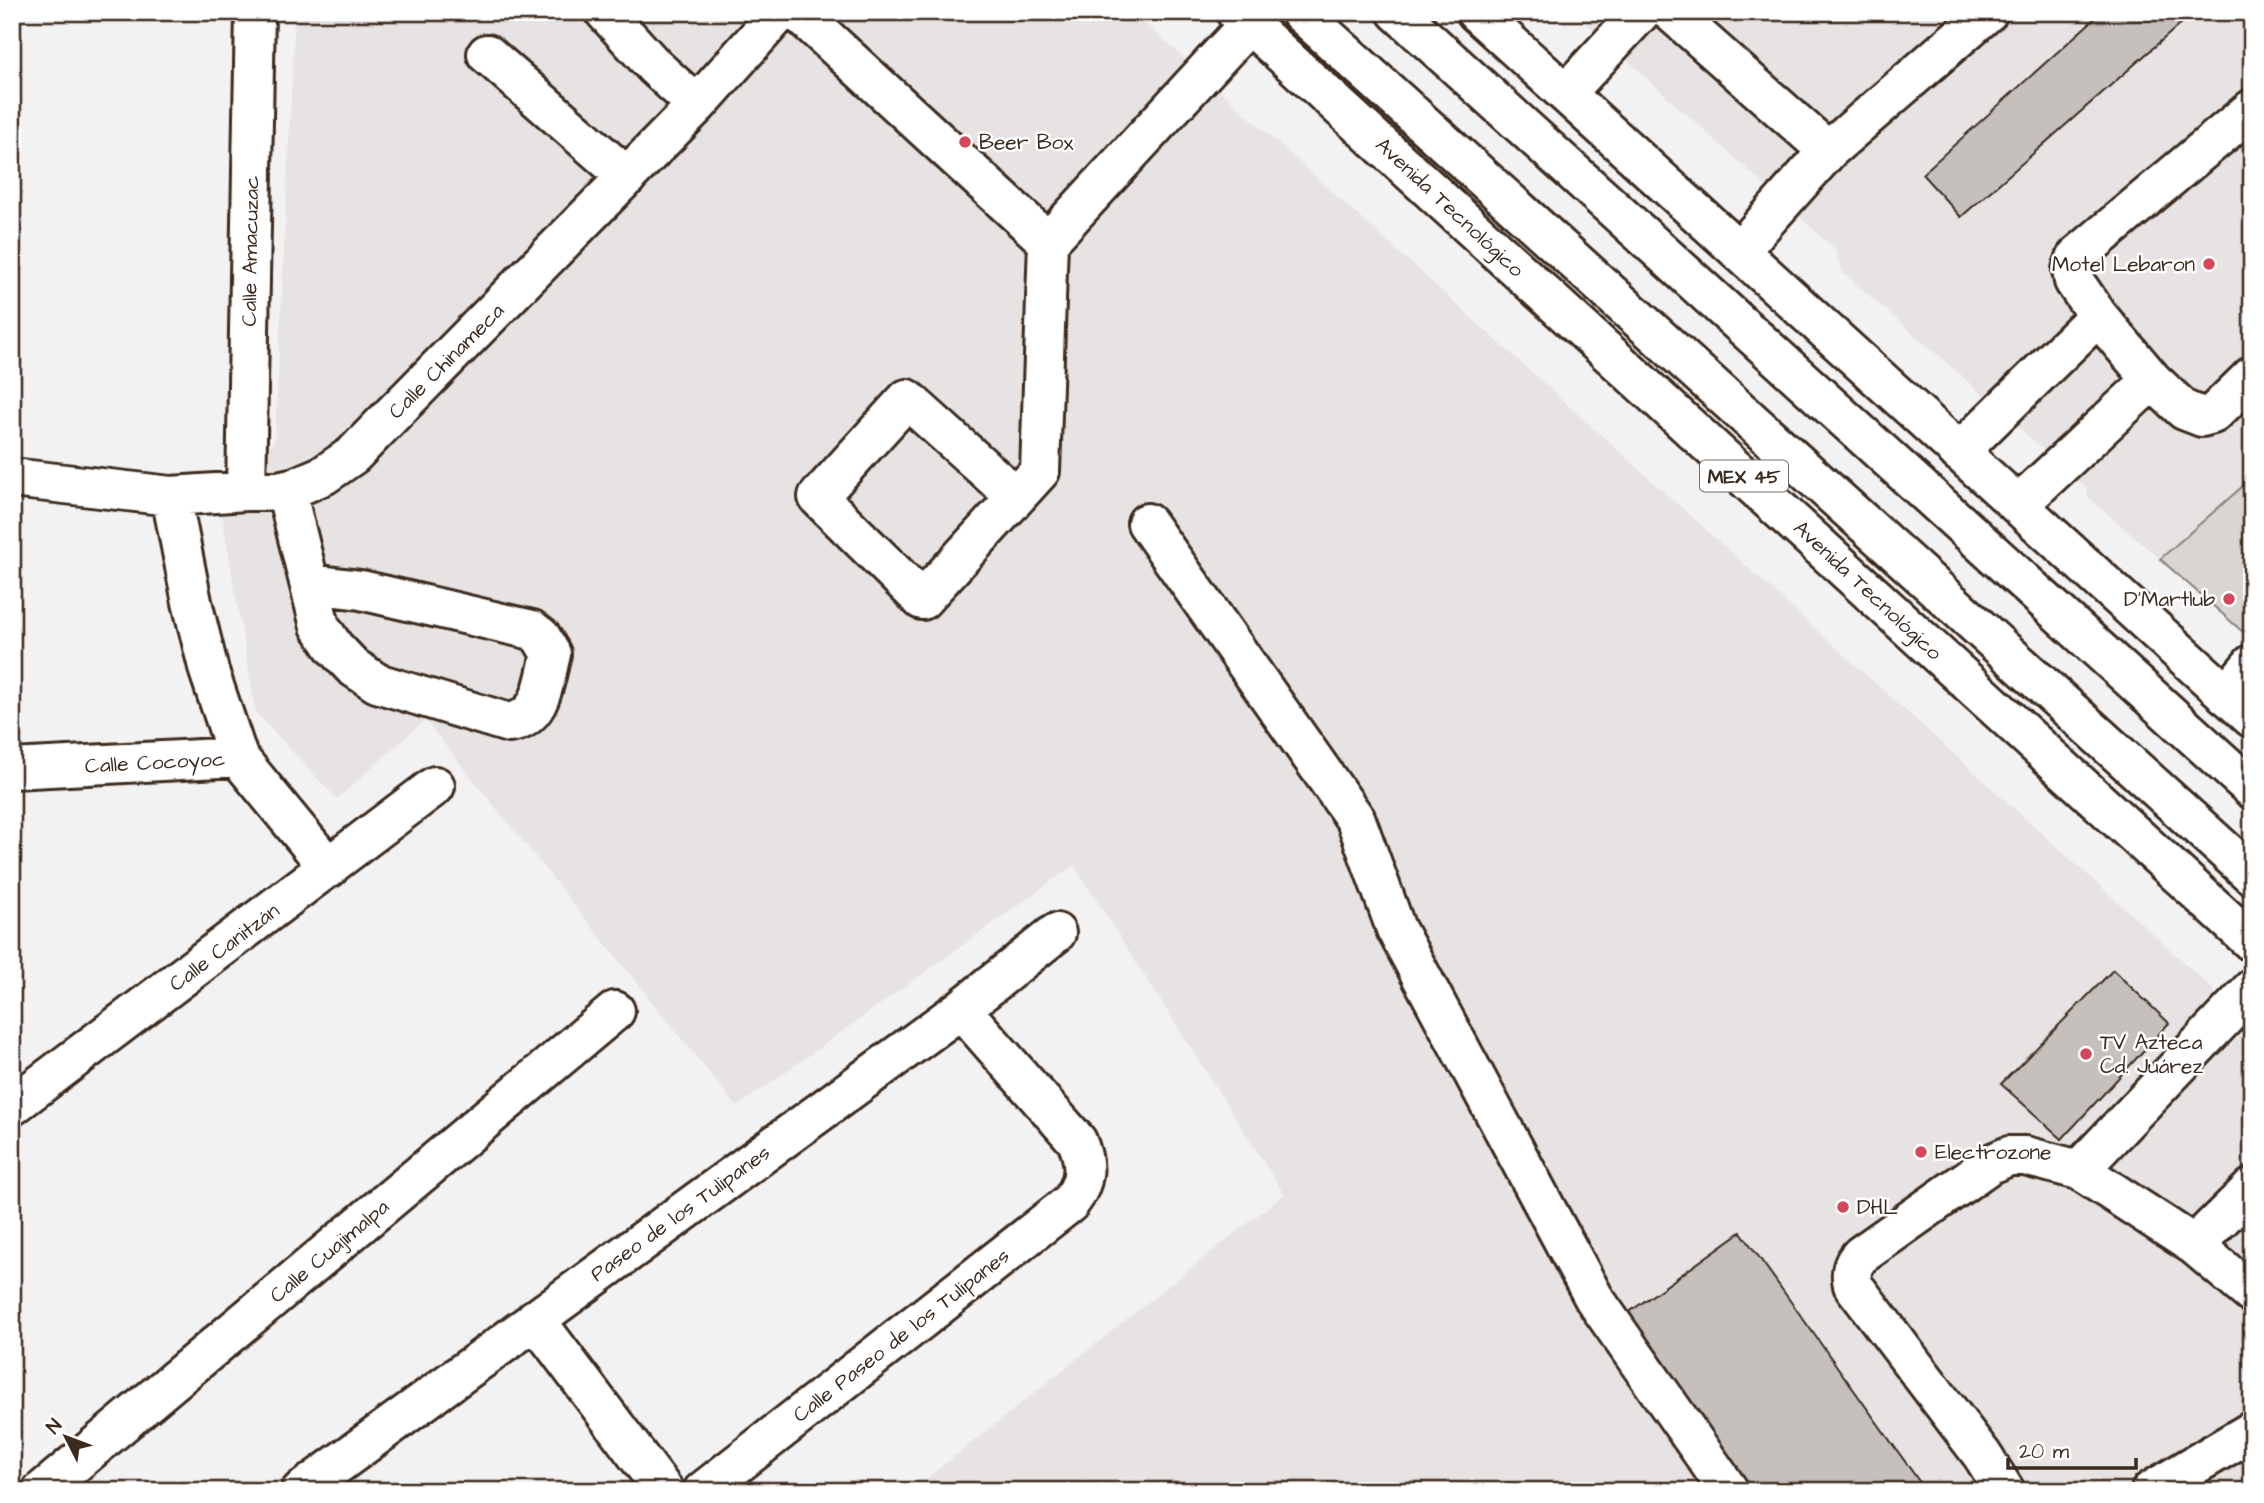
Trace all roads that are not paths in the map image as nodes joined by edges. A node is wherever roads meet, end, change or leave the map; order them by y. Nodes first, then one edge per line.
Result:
1 (255, 12) edge
2 (605, 12) edge
3 (780, 12) edge
4 (799, 12) edge
5 (1300, 12) edge
6 (1397, 12) edge
7 (1476, 12) edge
8 (1641, 12) edge
9 (1671, 12) edge
10 (1988, 12) edge
11 (1242, 18) edge
12 (487, 54) dead end
13 (1566, 93) junction
14 (697, 104) junction
15 (2252, 109) edge
16 (1828, 151) junction
17 (627, 177) junction
18 (1048, 242) junction
19 (1739, 251) junction
20 (2098, 316) junction
21 (2252, 376) edge
22 (2152, 380) junction
23 (1959, 452) junction
24 (12, 478) edge
25 (286, 490) junction
26 (246, 491) junction
27 (171, 496) junction
28 (1016, 497) junction
29 (2018, 505) junction
30 (1147, 523) dead end
31 (311, 584) junction
32 (2252, 664) edge
33 (2239, 707) edge
34 (238, 757) junction
35 (12, 769) edge
36 (435, 786) dead end
37 (2252, 789) edge
38 (329, 868) junction
39 (2252, 875) edge
40 (1056, 933) dead end
41 (2252, 942) edge
42 (2252, 989) edge
43 (961, 1009) junction
44 (615, 1012) dead end
45 (12, 1106) edge
46 (2079, 1170) junction
47 (2252, 1188) edge
48 (2194, 1245) junction
49 (2252, 1293) edge
50 (535, 1319) junction
51 (2252, 1431) edge
52 (2160, 1488) edge
53 (42, 1491) edge
54 (301, 1491) edge
55 (664, 1491) edge
56 (703, 1491) edge
57 (1729, 1491) edge
58 (2005, 1491) edge

1 - 26 street, Calle Amacuzac
2 - 14 street
3 - 14 street, Calle Chinameca
4 - 18 street
5 - 39 street
6 - 37 street
7 - 13 street
8 - 13 street
9 - 16 street
10 - 16 street
11 - 18 street
11 - 41 street, Avenida Tecnológico / MEX 45
12 - 17 street
13 - 19 street
14 - 17 street, Calle Chinameca
15 - 20 street
16 - 19 street
17 - 25 street, Calle Chinameca
18 - 28 street
19 - 23 street
20 - 22 street
20 - 23 street
21 - 22 street
22 - 29 street
23 - 29 street
24 - 27 street, Calle Chinameca
25 - 26 street, Calle Chinameca
25 - 31 street
26 - 27 street, Calle Chinameca
27 - 34 street
28 - 28 street
29 - 33 street
30 - 57 street
31 - 31 street
32 - 33 street
34 - 35 street, Calle Cocoyoc
34 - 38 street, Calle Cocoyoc
36 - 38 street, Calle Canitzán
38 - 45 street, Calle Canitzán
40 - 43 street, Paseo de los Tulipanes
42 - 46 street
43 - 50 street, Paseo de los Tulipanes
43 - 56 street, Calle Paseo de los Tulipanes
44 - 53 street, Calle Cuajimalpa
46 - 48 street
46 - 58 street
47 - 48 street
48 - 49 street
50 - 54 street, Paseo de los Tulipanes
50 - 55 street
51 - 52 street

